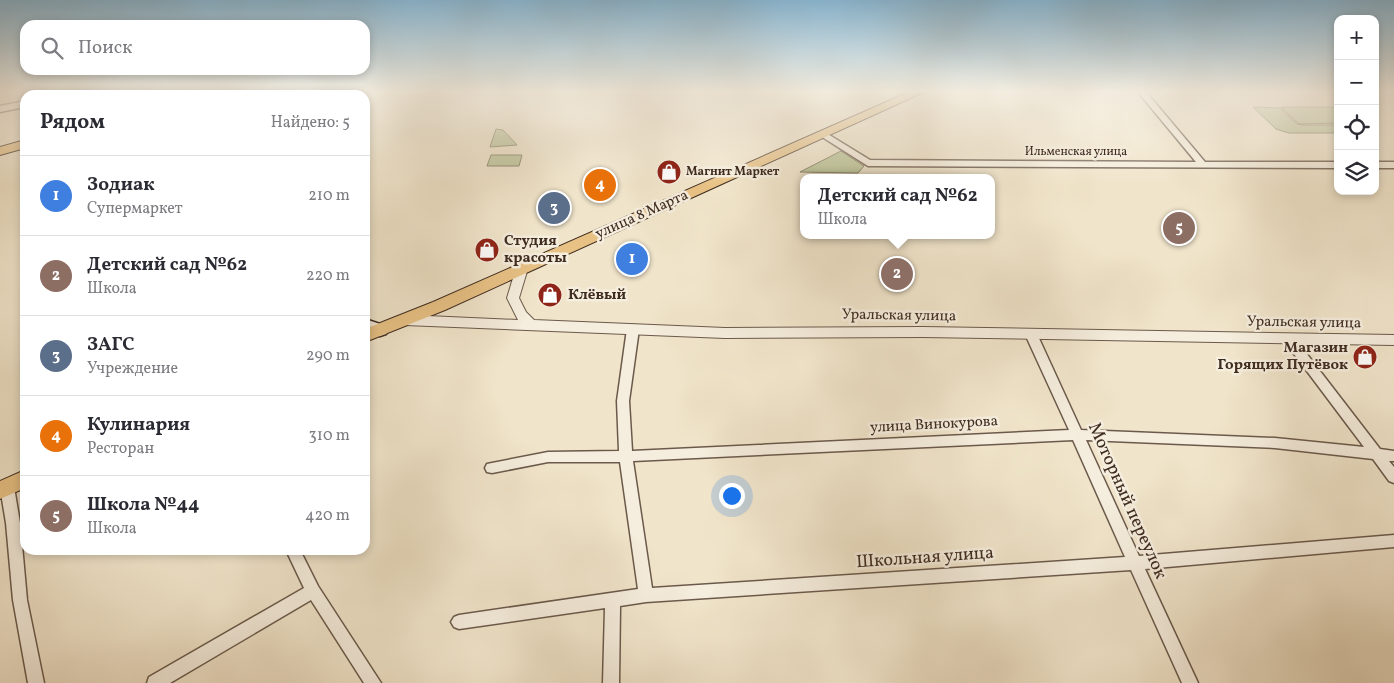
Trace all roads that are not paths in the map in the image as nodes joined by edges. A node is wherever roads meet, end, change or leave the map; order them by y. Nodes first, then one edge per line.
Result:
1 (846, 124) edge
2 (1169, 124) edge
3 (823, 134) junction
4 (20, 145) edge
5 (0, 151) edge
6 (1202, 164) junction
7 (1334, 165) edge
8 (1379, 165) edge
9 (1394, 165) edge
10 (522, 268) junction
11 (405, 320) junction
12 (530, 325) junction
13 (633, 328) junction
14 (370, 330) edge
15 (1031, 334) junction
16 (1288, 339) junction
17 (1394, 340) edge
18 (1076, 435) junction
19 (1377, 455) junction
20 (626, 456) junction
21 (1394, 456) edge
22 (492, 468) dead end
23 (1394, 477) edge
24 (11, 485) edge
25 (1394, 541) edge
26 (295, 555) edge
27 (1134, 563) junction
28 (312, 591) junction
29 (646, 595) junction
30 (613, 599) junction
31 (459, 622) dead end
32 (36, 683) edge
33 (155, 683) edge
34 (373, 683) edge
35 (612, 683) edge
36 (1190, 683) edge

1 - 3 main road, улица 8 Марта
2 - 6 street
3 - 6 street, Ильменская улица
3 - 10 main road, улица 8 Марта
4 - 5 main road
6 - 7 street, Ильменская улица
8 - 9 street
10 - 11 main road, улица 8 Марта
10 - 12 street
11 - 12 street, Уральская улица
11 - 14 main road, улица 8 Марта
12 - 13 street, Уральская улица
13 - 15 street, Уральская улица
13 - 20 street
15 - 16 street, Уральская улица
15 - 18 street, Моторный переулок
16 - 17 street, Уральская улица
16 - 19 street
18 - 19 street, улица Винокурова
18 - 20 street, улица Винокурова
18 - 27 street, Моторный переулок
19 - 21 street, улица Винокурова
19 - 23 street
20 - 22 street, улица Винокурова
20 - 29 street
24 - 32 street
25 - 27 street, Школьная улица
26 - 28 street
27 - 29 street, Школьная улица
27 - 36 street, Моторный переулок
28 - 33 street
28 - 34 street
29 - 30 street, Школьная улица
30 - 31 street, Школьная улица
30 - 35 street

